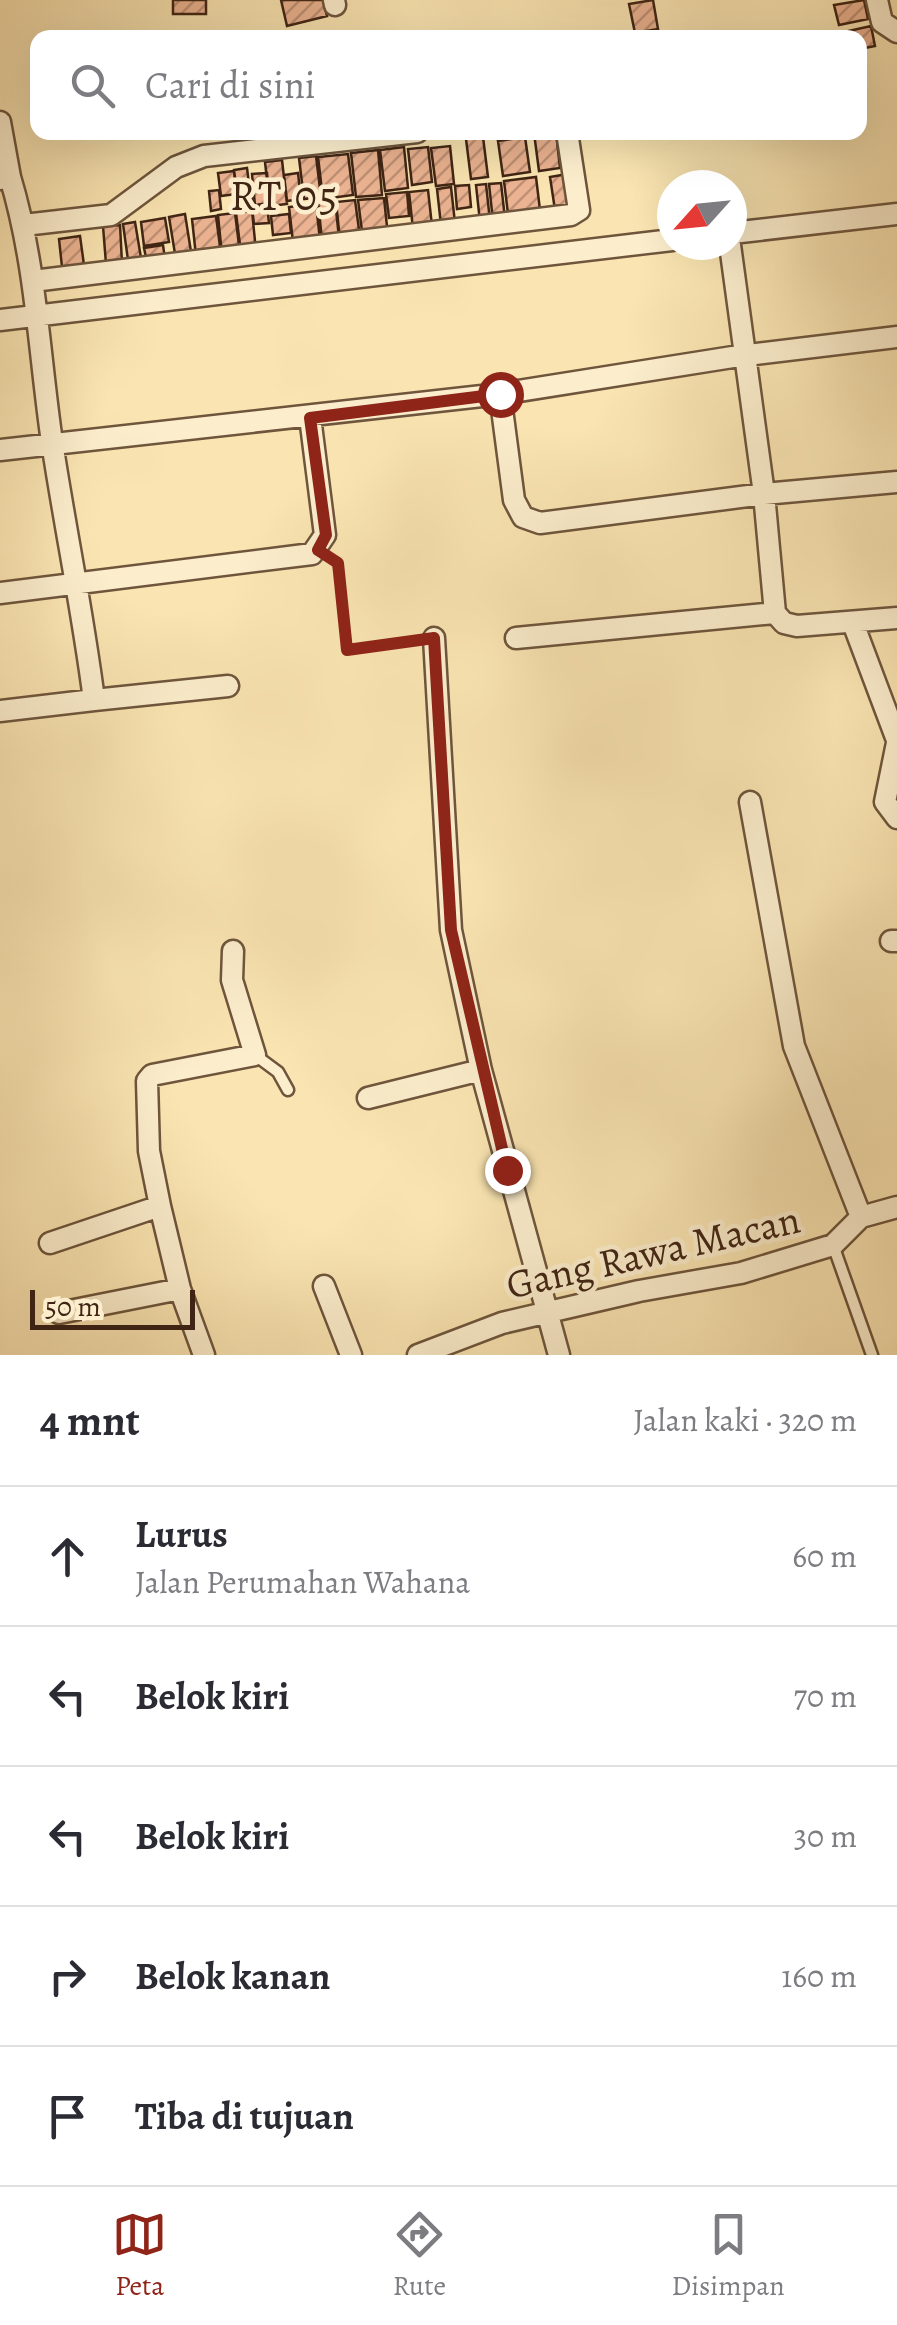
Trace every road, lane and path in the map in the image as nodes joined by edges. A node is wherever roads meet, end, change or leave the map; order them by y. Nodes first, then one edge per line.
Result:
1 (877, 0) edge
2 (897, 32) edge
3 (0, 122) edge
4 (346, 140) edge
5 (569, 140) edge
6 (5, 178) edge
7 (897, 214) edge
8 (24, 226) junction
9 (747, 231) edge
10 (657, 242) edge
11 (732, 260) edge
12 (32, 281) junction
13 (36, 314) junction
14 (0, 320) edge
15 (897, 337) edge
16 (747, 355) junction
17 (500, 394) junction
18 (310, 418) junction
19 (52, 445) junction
20 (0, 450) edge
21 (897, 482) edge
22 (764, 494) junction
23 (318, 550) junction
24 (80, 584) junction
25 (0, 593) edge
26 (775, 613) junction
27 (897, 618) edge
28 (854, 623) junction
29 (434, 638) joint
30 (516, 638) dead end
31 (228, 686) dead end
32 (94, 700) junction
33 (0, 711) edge
34 (897, 742) edge
35 (750, 802) dead end
36 (897, 818) edge
37 (234, 951) dead end
38 (256, 1055) junction
39 (481, 1070) junction
40 (288, 1090) dead end
41 (368, 1098) dead end
42 (160, 1206) junction
43 (897, 1207) edge
44 (861, 1216) junction
45 (50, 1243) dead end
46 (833, 1245) junction
47 (324, 1286) dead end
48 (180, 1289) junction
49 (547, 1312) junction
50 (59, 1313) dead end
51 (204, 1355) edge
52 (350, 1355) edge
53 (418, 1355) edge
54 (559, 1355) edge
55 (872, 1355) edge

1 - 2 street
3 - 6 street
4 - 8 street
5 - 12 street
6 - 8 street
7 - 9 street
8 - 12 street
10 - 13 street
11 - 16 street
12 - 13 street
13 - 14 street
13 - 19 street
15 - 16 street
16 - 17 street
16 - 22 street
17 - 18 street
17 - 22 street
18 - 19 street
18 - 23 street
19 - 20 street
19 - 24 street
21 - 22 street
22 - 26 street
23 - 24 street
23 - 29 path
24 - 25 street
24 - 32 street
26 - 28 street
26 - 30 street
27 - 28 street
28 - 34 street
29 - 39 street
31 - 32 street
32 - 33 street
34 - 36 street
35 - 44 street
37 - 38 street
38 - 40 lane
38 - 42 street
39 - 41 street
39 - 49 street
42 - 45 street
42 - 48 street
43 - 44 street
44 - 46 street, Gang Rawa Macan
46 - 49 street, Gang Rawa Macan
46 - 55 lane
47 - 52 street
48 - 50 street
48 - 51 street
49 - 53 street, Gang Rawa Macan
49 - 54 street

